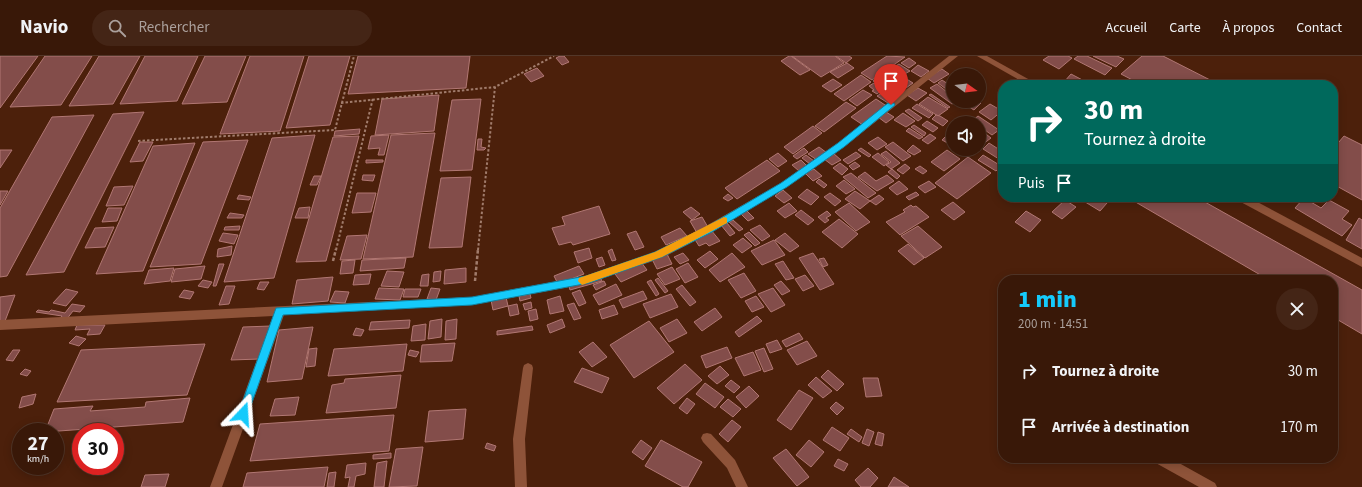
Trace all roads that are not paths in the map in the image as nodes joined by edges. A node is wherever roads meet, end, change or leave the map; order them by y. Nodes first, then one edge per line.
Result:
1 (954, 56) edge
2 (981, 56) edge
3 (1026, 80) edge
4 (1249, 202) edge
5 (1362, 263) edge
6 (280, 311) junction
7 (0, 325) edge
8 (528, 368) dead end
9 (707, 438) dead end
10 (1167, 463) edge
11 (216, 487) edge
12 (520, 487) edge
13 (742, 487) edge
14 (1211, 487) edge

1 - 6 street
2 - 3 street
4 - 5 street
6 - 7 street
6 - 11 street
8 - 12 street
9 - 13 street
10 - 14 street

